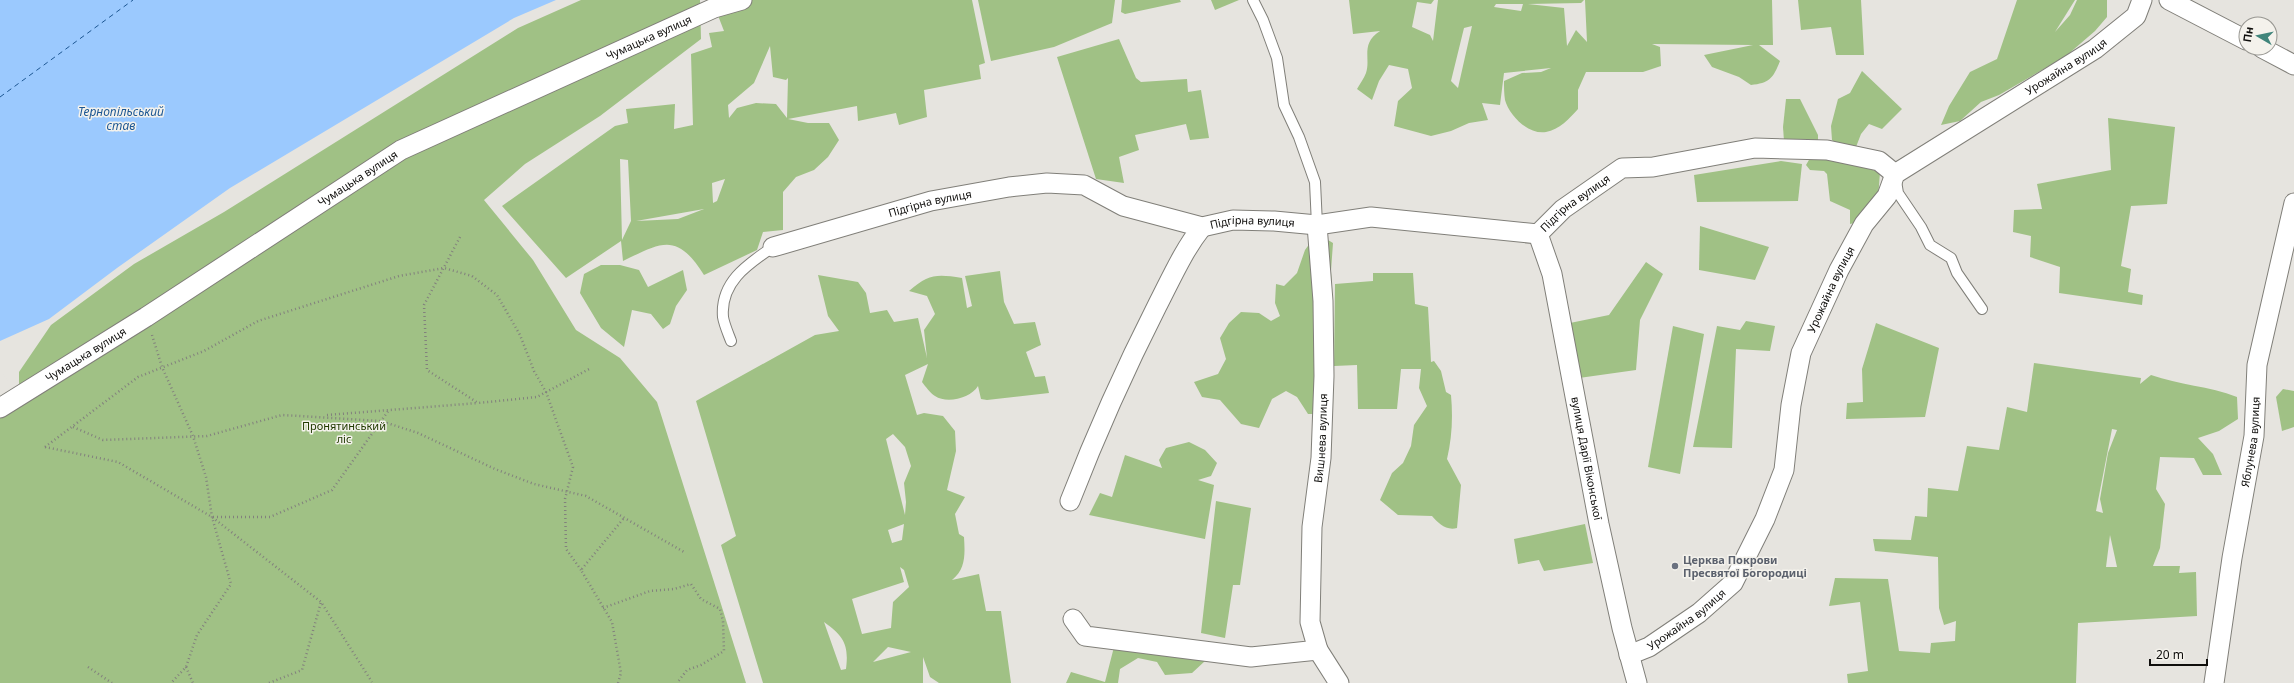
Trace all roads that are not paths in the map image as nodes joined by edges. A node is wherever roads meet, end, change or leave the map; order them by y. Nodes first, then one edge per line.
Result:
1 (742, 0) edge
2 (1253, 0) edge
3 (2142, 0) edge
4 (2169, 0) edge
5 (2238, 36) edge
6 (2277, 56) edge
7 (2294, 65) edge
8 (1895, 174) junction
9 (2294, 203) edge
10 (1318, 225) junction
11 (1202, 227) junction
12 (1538, 234) junction
13 (773, 247) joint
14 (1982, 309) dead end
15 (731, 341) dead end
16 (0, 408) edge
17 (1070, 501) dead end
18 (1073, 619) dead end
19 (1318, 650) junction
20 (1629, 655) junction
21 (1339, 683) edge
22 (1637, 683) edge
23 (2214, 683) edge

1 - 16 street, Чумацька вулиця
2 - 10 lane
3 - 8 street, Урожайна вулиця
4 - 5 street
6 - 7 street
8 - 12 street, Підгірна вулиця
8 - 14 lane
8 - 20 street, Урожайна вулиця
9 - 23 street, Яблунева вулиця
10 - 11 street, Підгірна вулиця
10 - 12 street, Підгірна вулиця
10 - 19 street, Вишнева вулиця
11 - 13 street, Підгірна вулиця
11 - 17 street, Підгірна вулиця
12 - 20 street, вулиця Дарії Віконської
13 - 15 lane
18 - 19 street
19 - 21 street, Вишнева вулиця
20 - 22 street, вулиця Дарії Віконської

